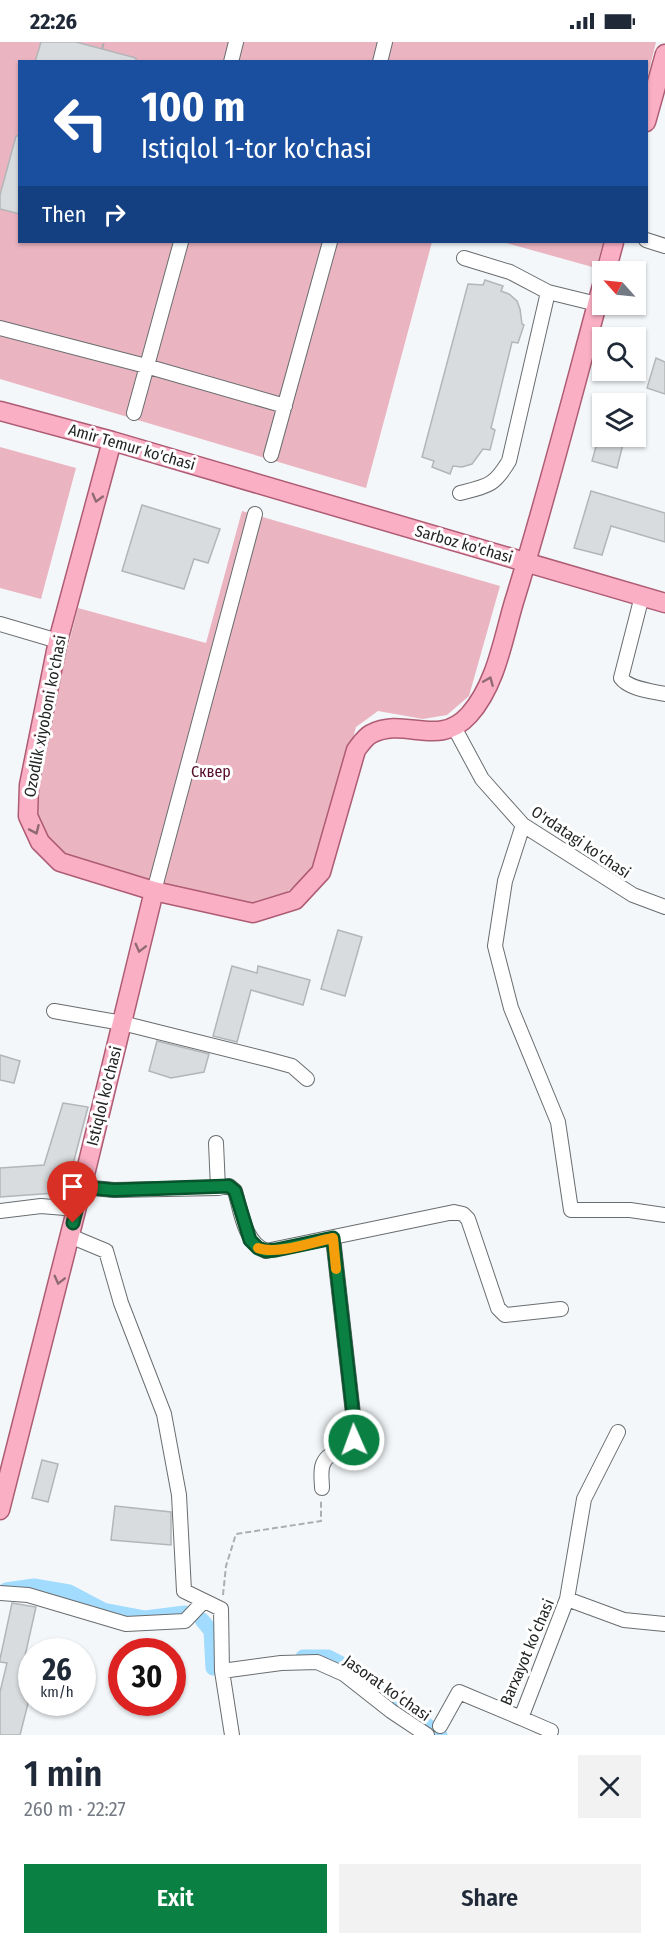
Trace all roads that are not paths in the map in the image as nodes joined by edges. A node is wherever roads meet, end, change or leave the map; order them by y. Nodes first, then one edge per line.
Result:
1 (236, 42) edge
2 (385, 42) edge
3 (665, 54) edge
4 (232, 60) edge
5 (380, 60) edge
6 (648, 115) edge
7 (648, 241) edge
8 (181, 243) edge
9 (330, 243) edge
10 (614, 243) edge
11 (665, 246) edge
12 (464, 258) dead end
13 (609, 261) edge
14 (548, 292) junction
15 (592, 303) edge
16 (594, 315) edge
17 (0, 328) edge
18 (146, 366) junction
19 (285, 405) junction
20 (0, 411) edge
21 (134, 413) dead end
22 (112, 441) junction
23 (271, 455) dead end
24 (263, 485) joint
25 (460, 493) dead end
26 (255, 514) dead end
27 (527, 562) junction
28 (642, 596) junction
29 (665, 603) edge
30 (0, 624) edge
31 (58, 641) junction
32 (665, 694) edge
33 (454, 727) junction
34 (523, 825) junction
35 (154, 891) junction
36 (665, 907) edge
37 (54, 1011) dead end
38 (122, 1023) junction
39 (307, 1079) dead end
40 (216, 1143) dead end
41 (82, 1187) junction
42 (218, 1188) junction
43 (77, 1209) junction
44 (0, 1211) edge
45 (665, 1215) edge
46 (70, 1236) junction
47 (333, 1238) junction
48 (561, 1309) dead end
49 (618, 1432) dead end
50 (322, 1488) road end
51 (0, 1510) edge
52 (0, 1593) edge
53 (567, 1599) junction
54 (204, 1601) junction
55 (665, 1624) edge
56 (222, 1671) junction
57 (521, 1718) junction
58 (440, 1726) dead end
59 (551, 1731) dead end
60 (232, 1735) edge
61 (427, 1735) edge

1 - 4 street
2 - 5 street
3 - 6 main road
7 - 11 street
8 - 18 street
9 - 19 street
10 - 13 main road
12 - 14 street
14 - 15 street
14 - 25 street
16 - 27 main road
17 - 18 street
18 - 19 street
18 - 21 street
19 - 23 street
20 - 22 main road, Amir Temur ko'chasi
22 - 24 main road, Amir Temur ko'chasi
22 -> 31 main road, Ozodlik xiyoboni ko'chasi
24 - 27 main road, Sarboz ko'chasi
26 - 35 street
27 - 28 main road, Sarboz ko'chasi
33 -> 27 main road
28 - 29 main road, Sarboz ko'chasi
28 - 32 street
30 - 31 street
31 -> 35 main road, Ozodlik xiyoboni ko'chasi
33 - 34 street, O'rdatagi ko'chasi
33 - 35 main road, Ozodlik xiyoboni ko'chasi
34 - 36 street, O'rdatagi ko'chasi
34 - 45 street
35 -> 38 main road, Istiqlol ko'chasi
37 - 38 street
38 - 39 street
38 - 41 main road, Istiqlol ko'chasi
40 - 42 street
41 - 42 street
41 - 43 main road, Istiqlol ko'chasi
42 - 47 street
43 - 44 street
43 - 46 main road, Istiqlol ko'chasi
46 -> 51 main road, Istiqlol ko'chasi
46 - 54 street
47 - 48 street
47 - 50 street
49 - 53 street
52 - 54 street
53 - 55 street, Barxayot koʻchasi
53 - 57 street, Barxayot koʻchasi
54 - 56 street
56 - 60 street
56 - 61 street, Jasorat koʻchasi
57 - 58 street, Barxayot koʻchasi
57 - 59 street

